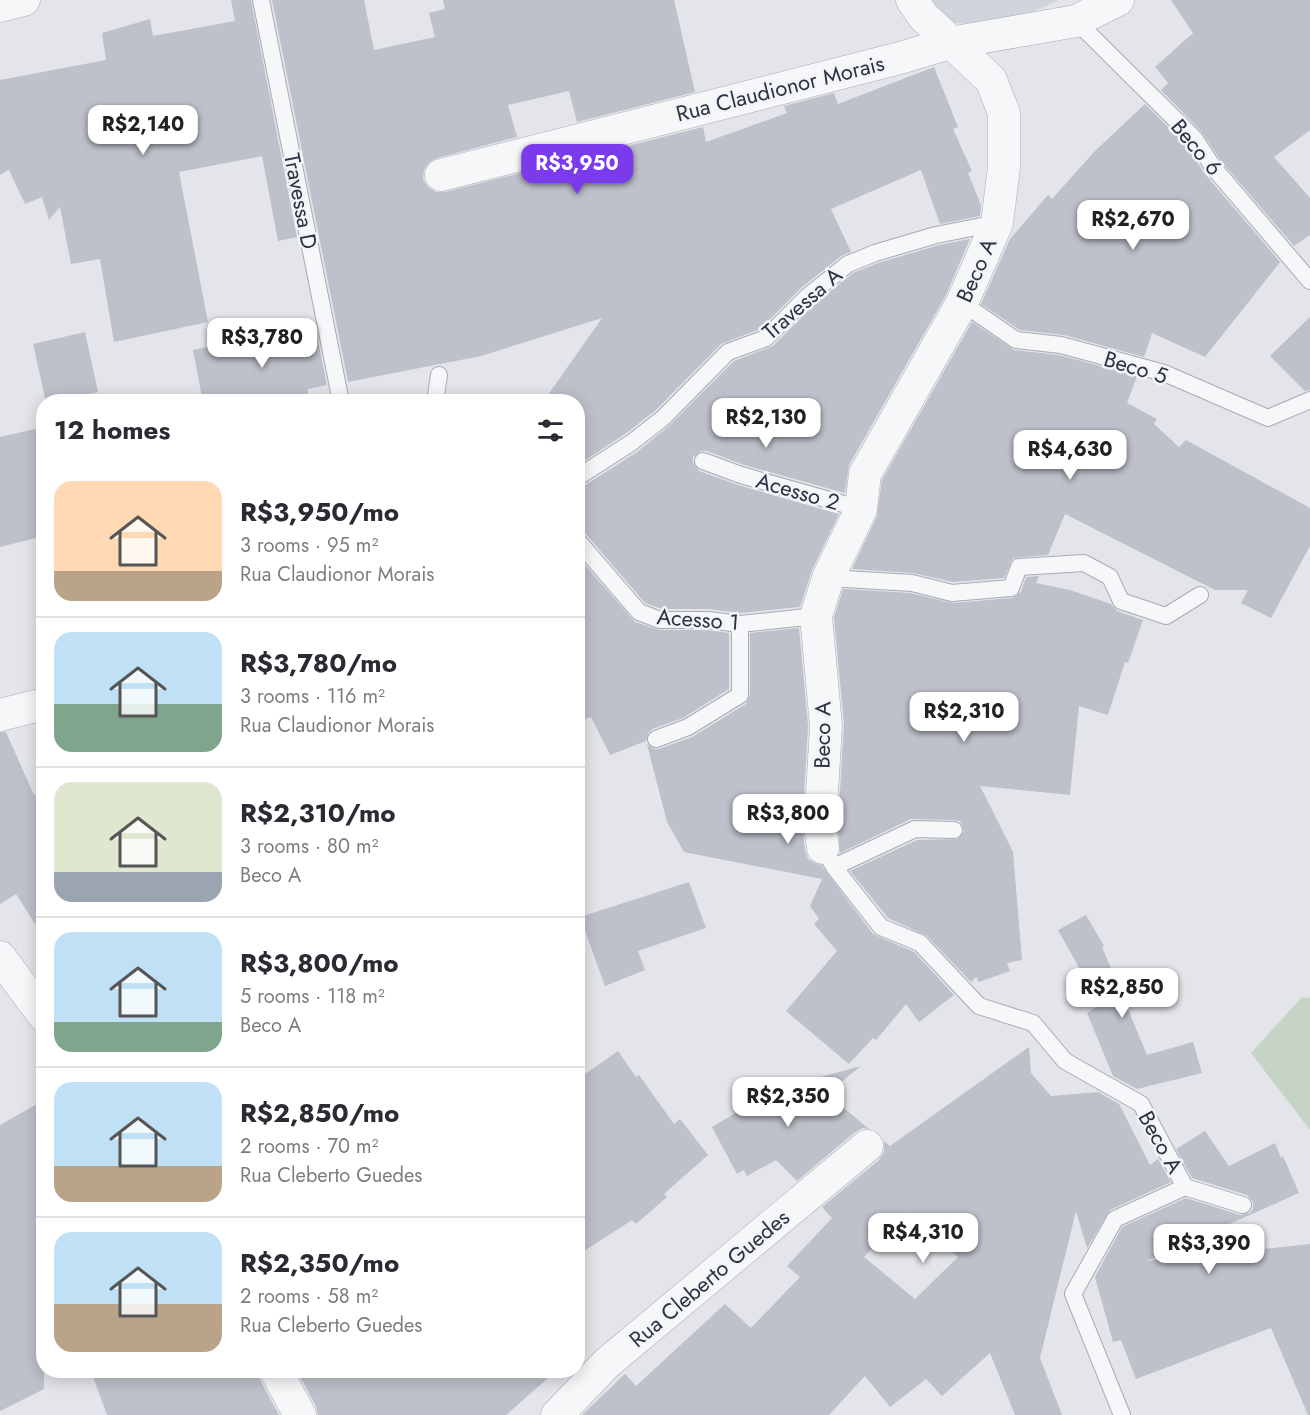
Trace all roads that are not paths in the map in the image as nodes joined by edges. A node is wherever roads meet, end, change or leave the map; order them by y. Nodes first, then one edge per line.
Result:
1 (24, 0) edge
2 (261, 0) edge
3 (912, 0) edge
4 (1118, 0) edge
5 (0, 6) edge
6 (1076, 21) junction
7 (950, 43) junction
8 (441, 175) dead end
9 (997, 223) junction
10 (1310, 281) edge
11 (962, 303) junction
12 (439, 375) dead end
13 (339, 394) edge
14 (436, 394) edge
15 (1310, 400) edge
16 (703, 461) dead end
17 (585, 473) edge
18 (861, 509) junction
19 (585, 549) edge
20 (828, 578) junction
21 (1200, 596) dead end
22 (816, 616) junction
23 (740, 624) junction
24 (36, 706) edge
25 (0, 715) edge
26 (656, 740) dead end
27 (954, 830) dead end
28 (829, 857) junction
29 (0, 957) edge
30 (36, 1005) edge
31 (867, 1146) dead end
32 (1185, 1186) junction
33 (1243, 1205) dead end
34 (280, 1378) edge
35 (300, 1415) edge
36 (557, 1415) edge
37 (1122, 1415) edge

1 - 5 street
2 - 13 lane, Travessa D
3 - 7 street, Beco A
4 - 6 street, Rua Claudionor Morais
6 - 7 street, Rua Claudionor Morais
6 - 10 lane, Beco 6
7 - 8 street, Rua Claudionor Morais
7 - 9 street, Beco A
9 - 11 street, Beco A
9 - 17 lane, Travessa A
11 - 15 lane, Beco 5
11 - 18 street, Beco A
12 - 14 lane
16 - 18 lane, Acesso 2
18 - 20 street, Beco A
19 - 23 lane, Acesso 1
20 - 21 lane
20 - 22 street, Beco A
22 - 23 lane, Acesso 1
22 - 28 street, Beco A
23 - 26 lane
24 - 25 street
27 - 28 lane
28 - 32 lane, Beco A
29 - 30 street
31 - 36 street, Rua Cleberto Guedes
32 - 33 lane
32 - 37 lane, Beco A
34 - 35 street

